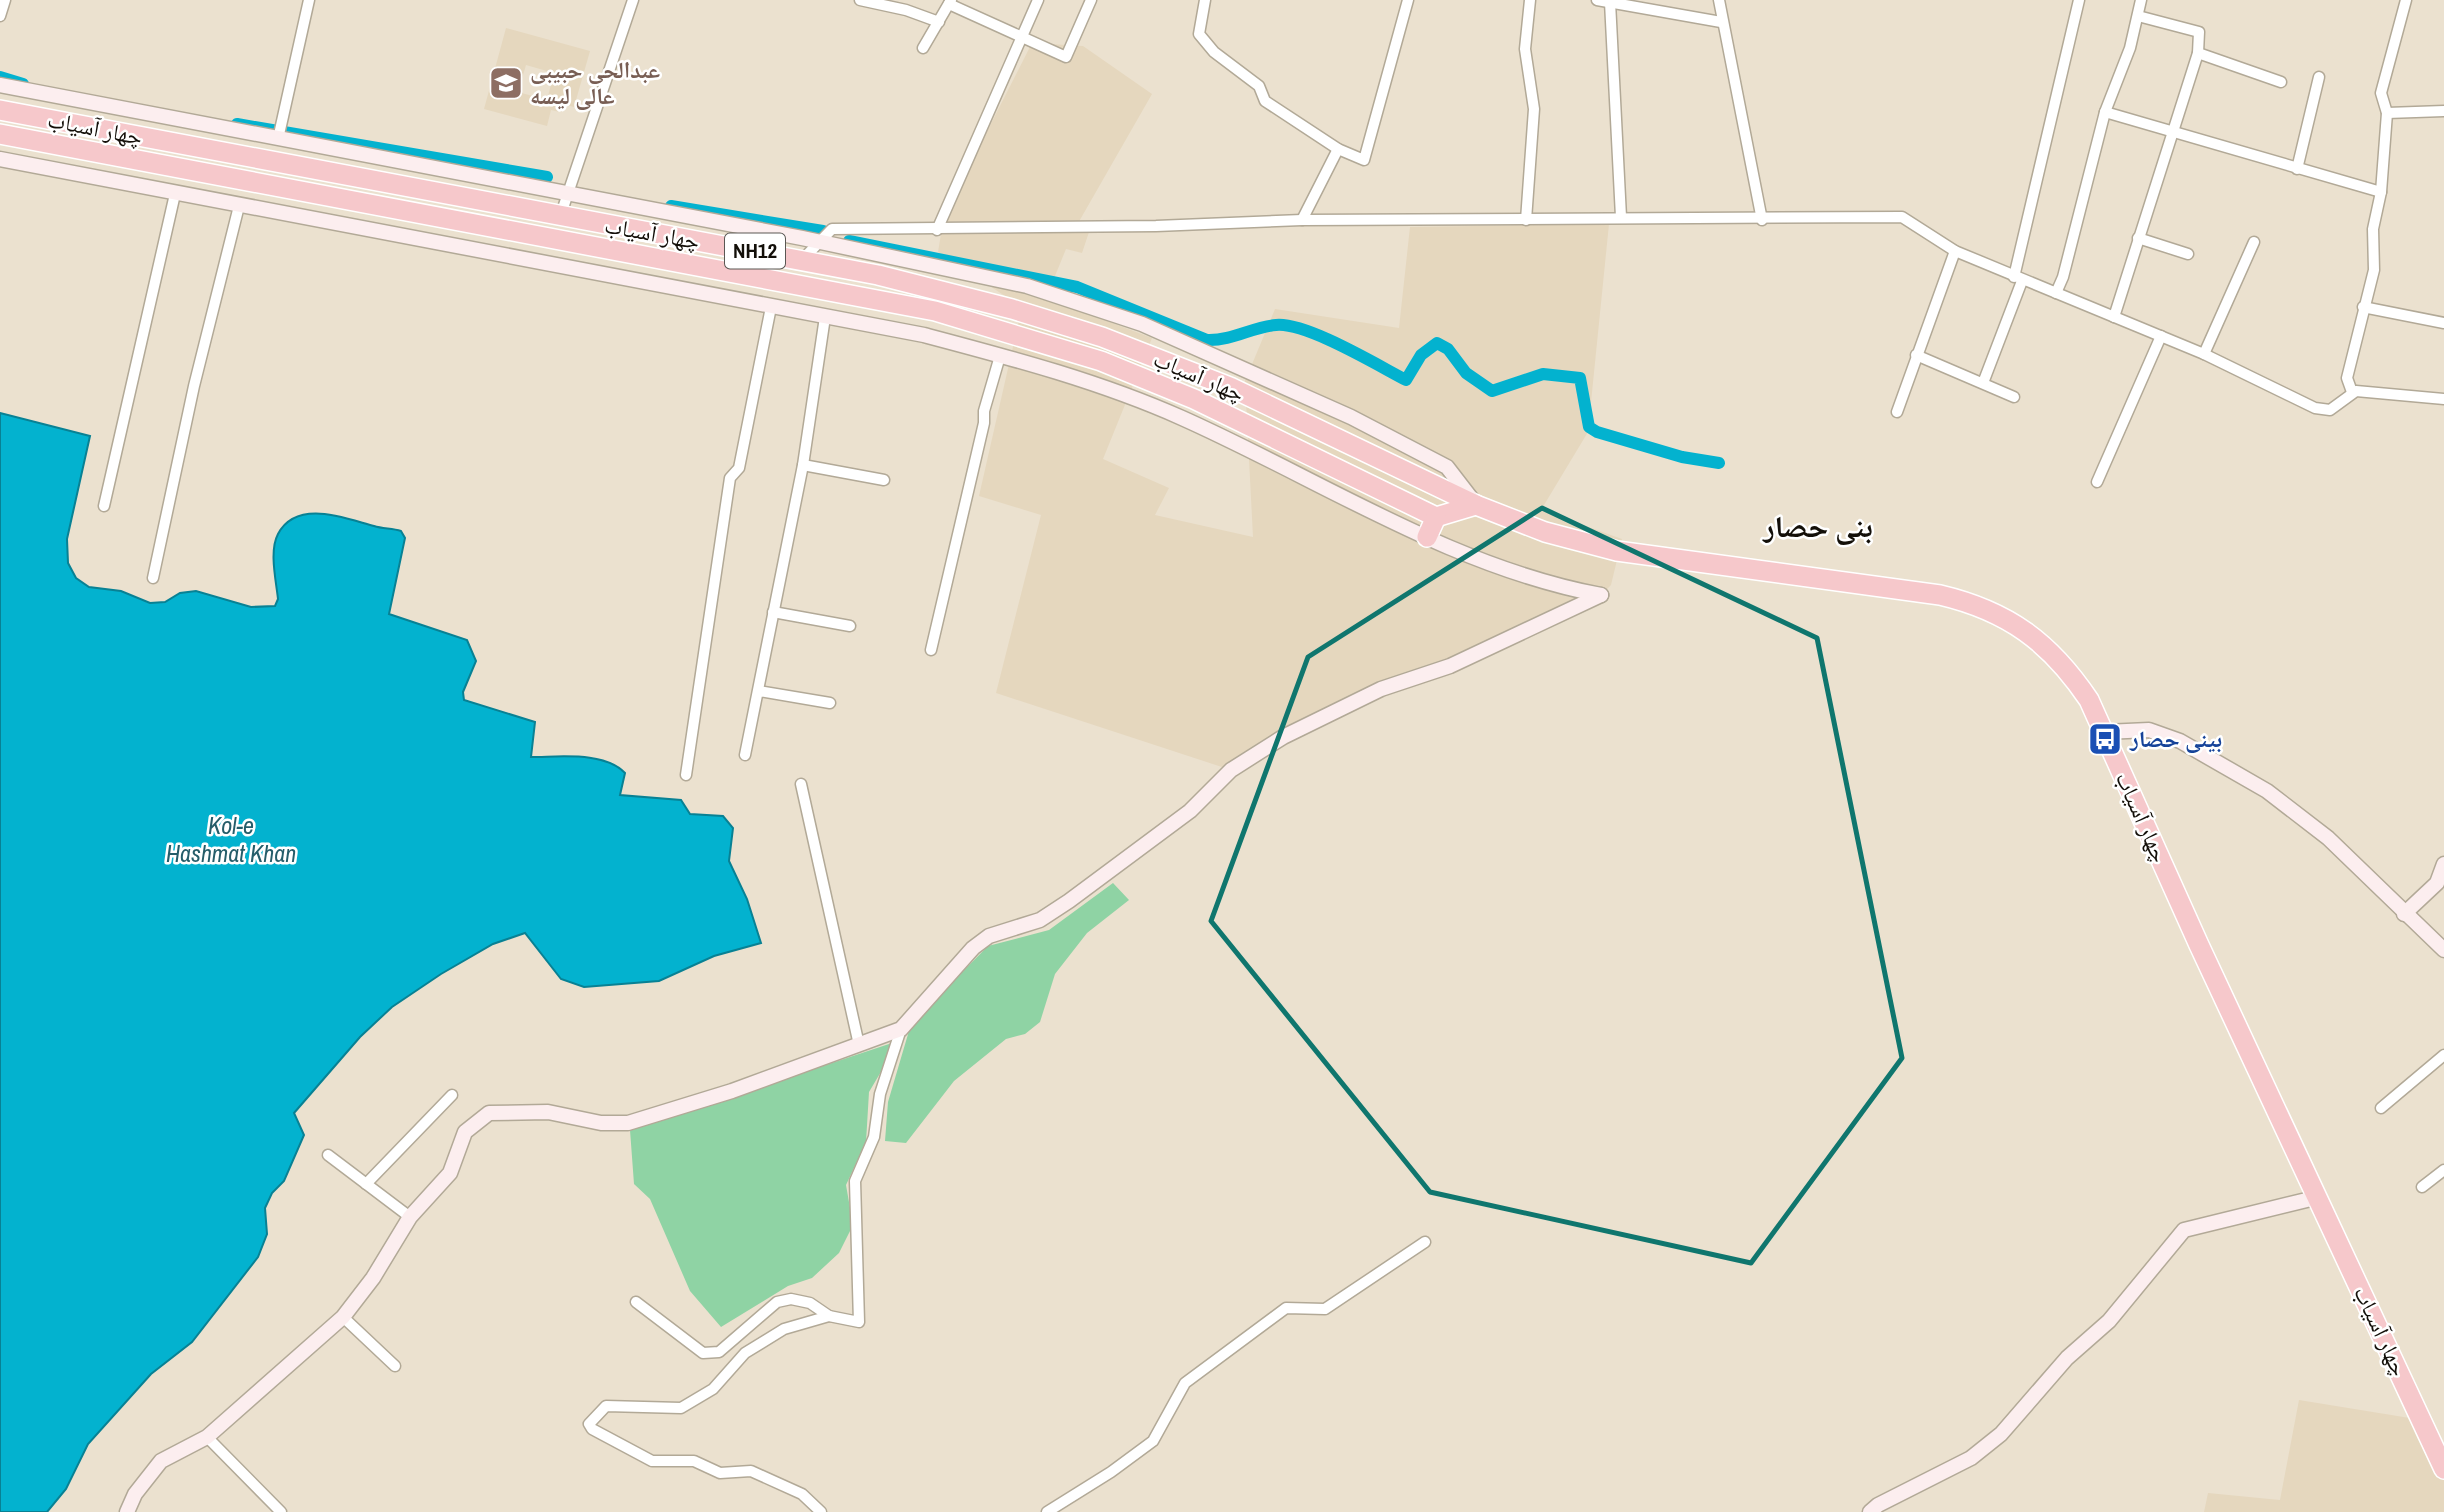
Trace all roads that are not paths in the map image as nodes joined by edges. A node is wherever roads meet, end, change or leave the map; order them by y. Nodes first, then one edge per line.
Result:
1 (5, 0) edge
2 (309, 0) edge
3 (632, 0) edge
4 (860, 0) edge
5 (1038, 0) edge
6 (1091, 0) edge
7 (1205, 0) edge
8 (1408, 0) edge
9 (1530, 0) edge
10 (1597, 0) edge
11 (1719, 0) edge
12 (2079, 0) edge
13 (2141, 0) edge
14 (2406, 0) edge
15 (950, 2) edge
16 (1610, 2) junction
17 (0, 16) edge
18 (2138, 16) junction
19 (939, 22) junction
20 (1721, 22) junction
21 (1022, 37) junction
22 (923, 48) dead end
23 (2198, 53) junction
24 (2319, 78) dead end
25 (2281, 82) dead end
26 (0, 85) edge
27 (0, 110) edge
28 (2444, 111) edge
29 (2105, 112) junction
30 (2387, 113) junction
31 (2171, 131) junction
32 (280, 133) junction
33 (0, 134) edge
34 (1338, 149) junction
35 (0, 159) edge
36 (2297, 169) junction
37 (2381, 192) junction
38 (175, 194) junction
39 (566, 194) junction
40 (239, 206) junction
41 (560, 216) junction
42 (1621, 216) junction
43 (1302, 220) junction
44 (1526, 220) junction
45 (1762, 220) junction
46 (937, 230) junction
47 (2138, 238) junction
48 (819, 242) junction
49 (2254, 242) dead end
50 (1955, 251) junction
51 (2188, 254) dead end
52 (802, 260) junction
53 (2018, 279) junction
54 (2056, 293) junction
55 (771, 307) junction
56 (2363, 307) junction
57 (825, 317) junction
58 (2114, 317) junction
59 (2444, 323) edge
60 (2161, 336) junction
61 (2204, 354) junction
62 (1916, 355) junction
63 (1000, 356) junction
64 (1983, 383) junction
65 (2352, 392) junction
66 (2014, 397) dead end
67 (2444, 399) edge
68 (1897, 412) dead end
69 (803, 465) junction
70 (884, 480) dead end
71 (2097, 482) dead end
72 (1476, 505) junction
73 (104, 506) dead end
74 (1436, 517) junction
75 (1427, 537) junction
76 (153, 578) dead end
77 (774, 612) junction
78 (850, 626) dead end
79 (932, 650) dead end
80 (759, 691) junction
81 (830, 703) dead end
82 (2105, 732) junction
83 (745, 755) dead end
84 (686, 775) dead end
85 (801, 784) dead end
86 (2444, 864) edge
87 (2404, 914) junction
88 (2444, 950) edge
89 (901, 1029) junction
90 (859, 1045) junction
91 (2444, 1055) edge
92 (452, 1095) dead end
93 (2381, 1108) dead end
94 (328, 1155) dead end
95 (2444, 1170) edge
96 (366, 1184) junction
97 (2422, 1187) dead end
98 (2319, 1197) junction
99 (410, 1217) junction
100 (1425, 1242) dead end
101 (636, 1302) dead end
102 (829, 1316) junction
103 (343, 1317) junction
104 (395, 1366) dead end
105 (207, 1437) junction
106 (2444, 1469) edge
107 (127, 1512) edge
108 (281, 1512) edge
109 (821, 1512) edge
110 (1047, 1512) edge
111 (1870, 1512) edge

1 - 17 street
2 - 32 street
3 - 39 street
4 - 19 street
5 - 21 street
6 - 21 street
7 - 34 street
8 - 34 street
9 - 44 street
10 - 16 street
11 - 20 street
12 - 53 street
13 - 18 street
14 - 30 street
15 - 19 street
15 - 21 street
16 - 20 street
16 - 42 street
18 - 23 street
18 - 29 street
19 - 22 street
20 - 45 street
21 - 46 street
23 - 25 street
23 - 31 street
24 - 36 street
26 - 32 street
27 - 41 highway, چهار آسیاب / NH12
28 - 30 street
29 - 31 street
29 - 54 street
30 - 37 street
31 - 36 street
31 - 47 street
32 - 39 street
33 - 74 highway, چهار آسیاب / NH12
34 - 43 street
35 - 38 street
36 - 37 street
37 - 56 street
38 - 40 street
38 - 73 street
39 - 41 street
39 - 48 street
40 - 55 street
40 - 76 street
41 - 52 highway, چهار آسیاب / NH12
42 - 44 street
42 - 45 street
43 - 44 street
43 - 46 street
45 - 50 street
46 - 48 street
47 - 51 street
47 - 58 street
48 - 52 street
48 - 72 street
49 - 61 street
50 - 53 street
50 - 62 street
52 - 72 highway, چهار آسیاب / NH12
53 - 54 street
53 - 64 street
54 - 58 street
55 - 57 street
55 - 84 street
56 - 59 street
56 - 65 street
57 - 63 street
57 - 69 street
58 - 60 street
60 - 61 street
60 - 71 street
61 - 65 street
62 - 64 street
62 - 68 street
63 - 75 street
63 - 79 street
64 - 66 street
65 - 67 street
69 - 70 street
69 - 77 street
72 - 74 highway
72 - 82 highway, چهار آسیاب / NH12
74 - 75 highway
75 - 89 street
77 - 78 street
77 - 80 street
80 - 81 street
80 - 83 street
82 - 87 street
82 - 98 highway, چهار آسیاب / NH12
85 - 90 street
86 - 87 street
87 - 88 street
89 - 90 street
89 - 102 street
90 - 99 street
91 - 93 street
92 - 96 street
94 - 96 street
95 - 97 street
96 - 99 street
98 - 106 highway, چهار آسیاب / NH12
98 - 111 street
99 - 103 street
100 - 110 street
101 - 102 street
102 - 109 street
103 - 104 street
103 - 105 street
105 - 107 street
105 - 108 street

